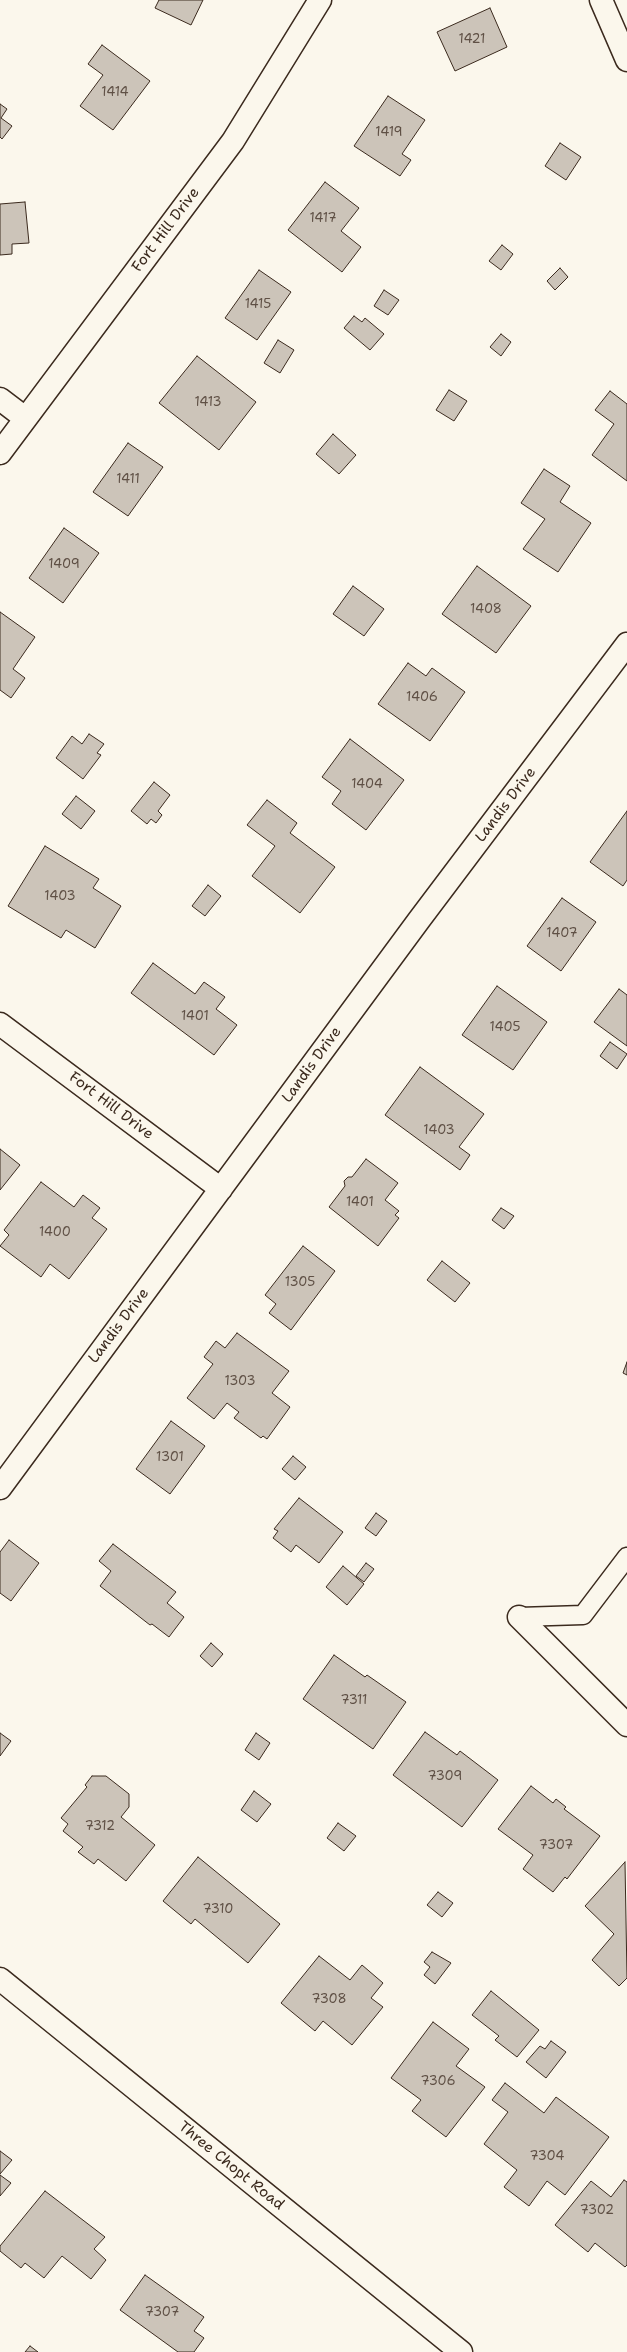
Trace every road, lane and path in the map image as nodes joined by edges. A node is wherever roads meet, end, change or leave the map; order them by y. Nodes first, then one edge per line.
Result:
1 (320, 0) edge
2 (600, 0) edge
3 (627, 60) edge
4 (0, 399) edge
5 (25, 418) junction
6 (0, 453) edge
7 (627, 644) edge
8 (0, 1024) edge
9 (221, 1189) junction
10 (0, 1488) edge
11 (627, 1557) edge
12 (519, 1617) joint
13 (627, 1724) edge
14 (0, 1980) edge
15 (461, 2352) edge

1 - 5 street, Fort Hill Drive
2 - 3 street
4 - 5 street
5 - 6 street, Fort Hill Drive
7 - 9 street, Landis Drive
8 - 9 street, Fort Hill Drive
9 - 10 street, Landis Drive
11 - 12 lane
12 - 13 street
14 - 15 street, Three Chopt Road

